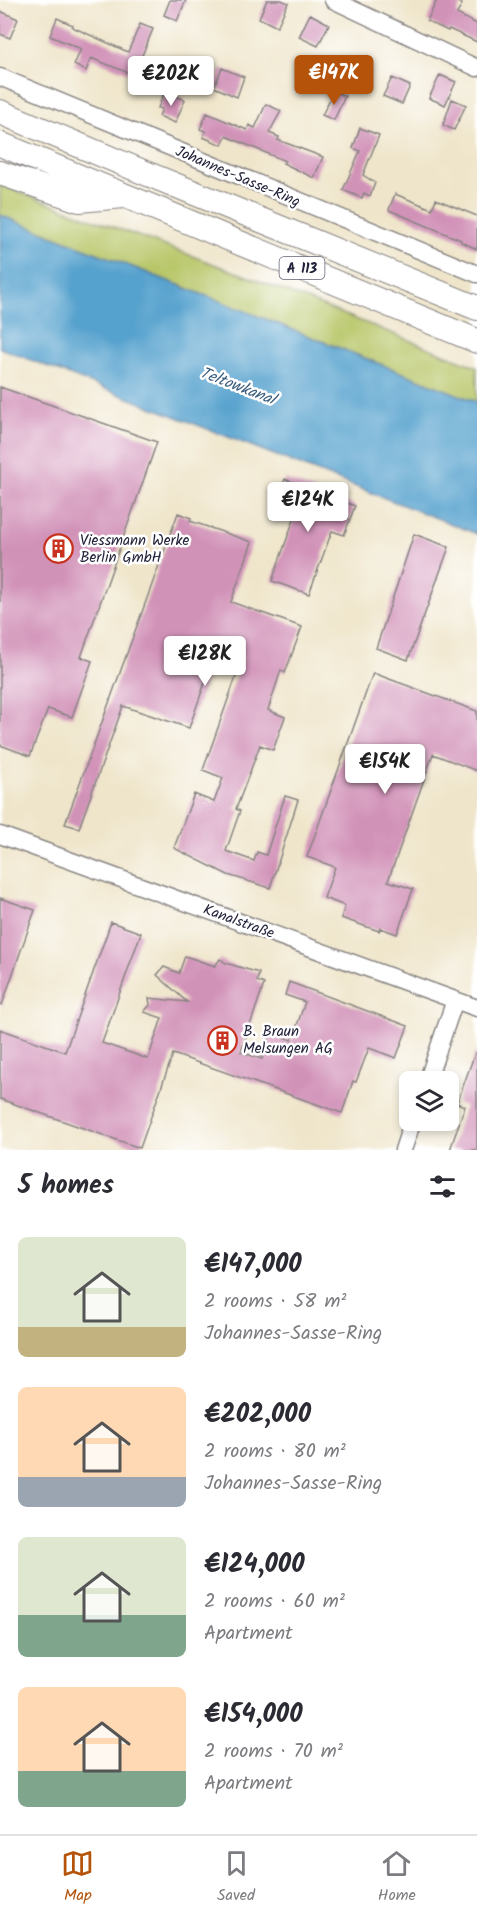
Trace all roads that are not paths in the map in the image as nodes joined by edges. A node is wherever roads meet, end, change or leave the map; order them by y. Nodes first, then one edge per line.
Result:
1 (333, 0) edge
2 (477, 68) edge
3 (0, 77) edge
4 (0, 112) edge
5 (0, 144) edge
6 (0, 173) edge
7 (126, 196) junction
8 (477, 274) edge
9 (477, 308) edge
10 (477, 341) edge
11 (0, 835) edge
12 (455, 1000) junction
13 (477, 1008) edge
14 (431, 1071) edge
15 (409, 1131) edge
16 (403, 1150) edge

1 - 2 street
3 - 8 street, Johannes-Sasse-Ring
4 - 9 highway, A 113
5 - 7 highway, A 113
6 - 7 highway
7 - 10 highway, A 113
11 - 12 street, Kanalstraße
12 - 13 street, Kanalstraße
12 - 14 street
15 - 16 street

